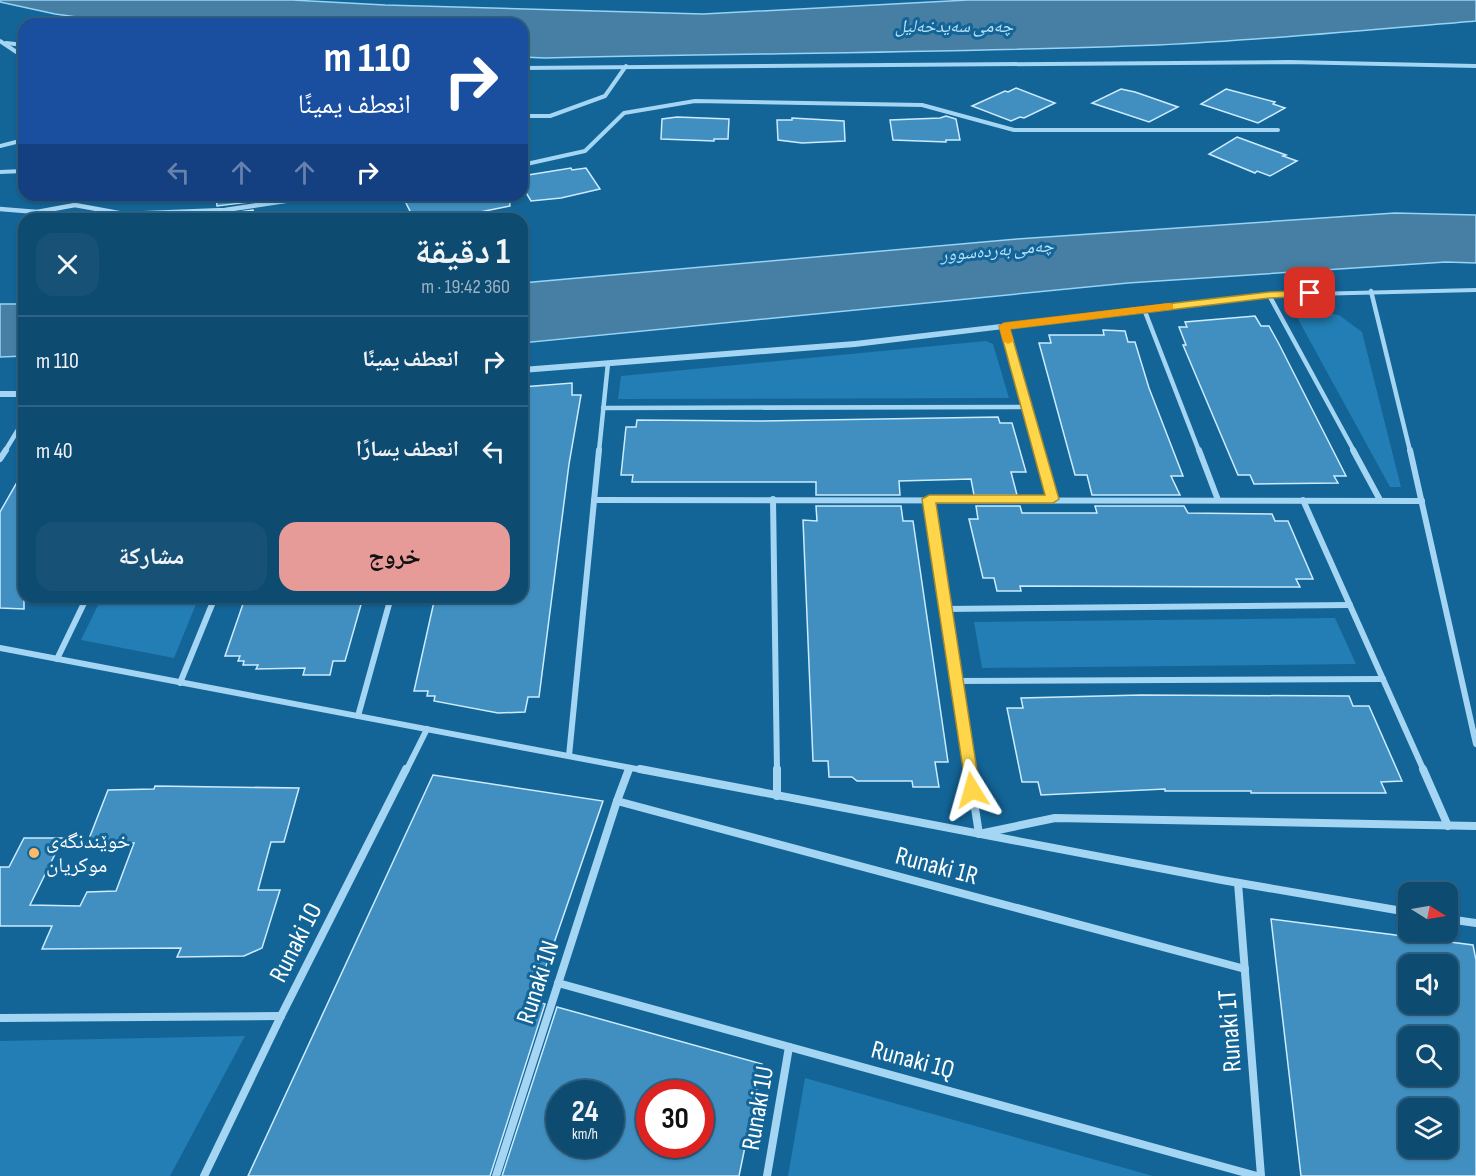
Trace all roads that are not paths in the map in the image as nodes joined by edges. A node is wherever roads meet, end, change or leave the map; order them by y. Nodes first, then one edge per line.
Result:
1 (1, 42) edge
2 (18, 44) edge
3 (18, 53) edge
4 (626, 66) junction
5 (1476, 66) edge
6 (528, 68) edge
7 (528, 116) edge
8 (1278, 130) dead end
9 (18, 142) edge
10 (0, 146) edge
11 (528, 164) edge
12 (18, 171) edge
13 (0, 172) edge
14 (284, 201) edge
15 (0, 210) edge
16 (37, 212) joint
17 (119, 213) edge
18 (149, 213) edge
19 (1476, 290) edge
20 (1371, 291) junction
21 (1269, 295) junction
22 (1144, 309) junction
23 (1004, 326) junction
24 (608, 363) junction
25 (528, 370) edge
26 (0, 394) edge
27 (18, 394) edge
28 (1027, 407) junction
29 (603, 408) junction
30 (18, 430) edge
31 (0, 459) edge
32 (773, 499) junction
33 (929, 499) junction
34 (1053, 499) junction
35 (594, 500) junction
36 (1218, 500) junction
37 (1303, 500) junction
38 (1380, 500) junction
39 (1422, 501) junction
40 (84, 603) edge
41 (212, 603) edge
42 (390, 603) edge
43 (1350, 606) junction
44 (945, 609) junction
45 (0, 648) edge
46 (57, 659) junction
47 (1383, 679) junction
48 (957, 681) junction
49 (180, 682) junction
50 (358, 716) junction
51 (427, 729) junction
52 (1476, 744) edge
53 (569, 756) junction
54 (630, 768) junction
55 (777, 796) junction
56 (617, 801) junction
57 (1448, 826) junction
58 (1476, 826) edge
59 (979, 834) junction
60 (1238, 883) junction
61 (1398, 910) edge
62 (1458, 920) edge
63 (1476, 923) edge
64 (1245, 969) junction
65 (558, 983) junction
66 (281, 1016) junction
67 (0, 1018) edge
68 (789, 1047) junction
69 (204, 1176) edge
70 (496, 1176) edge
71 (767, 1176) edge
72 (1259, 1176) edge

1 - 2 street
1 - 3 street
4 - 5 street
4 - 6 street
4 - 7 street
8 - 11 street
9 - 10 street
12 - 13 street
14 - 18 street
15 - 16 street
16 - 17 street
19 - 20 street
20 - 21 street
20 - 39 street
21 - 22 street
21 - 38 street
22 - 23 street
22 - 36 street
23 - 24 street
23 - 28 street
24 - 25 street
24 - 29 street
26 - 27 street
28 - 29 street
28 - 34 street
29 - 35 street
30 - 31 street
32 - 33 street
32 - 35 street
32 - 55 street
33 - 34 street
33 - 44 street
34 - 36 street
35 - 53 street
36 - 37 street
37 - 38 street
37 - 43 street
38 - 39 street
39 - 52 street
40 - 46 street
41 - 49 street
42 - 50 street
43 - 44 street
43 - 47 street
44 - 48 street
45 - 46 street
46 - 49 street
47 - 48 street
47 - 57 street
48 - 59 street
49 - 50 street
50 - 51 street
51 - 53 street
51 - 66 street, Runaki 1O
53 - 54 street
54 - 55 street
54 - 56 street, Runaki 1N
55 - 59 street
56 - 64 street, Runaki 1R
56 - 65 street, Runaki 1N
57 - 58 street
57 - 59 street
59 - 60 street
60 - 61 street
60 - 64 street, Runaki 1T
62 - 63 street
64 - 72 street, Runaki 1T
65 - 68 street, Runaki 1Q
65 - 70 street, Runaki 1N
66 - 67 street
66 - 69 street, Runaki 1O
68 - 71 street, Runaki 1U
68 - 72 street, Runaki 1Q

